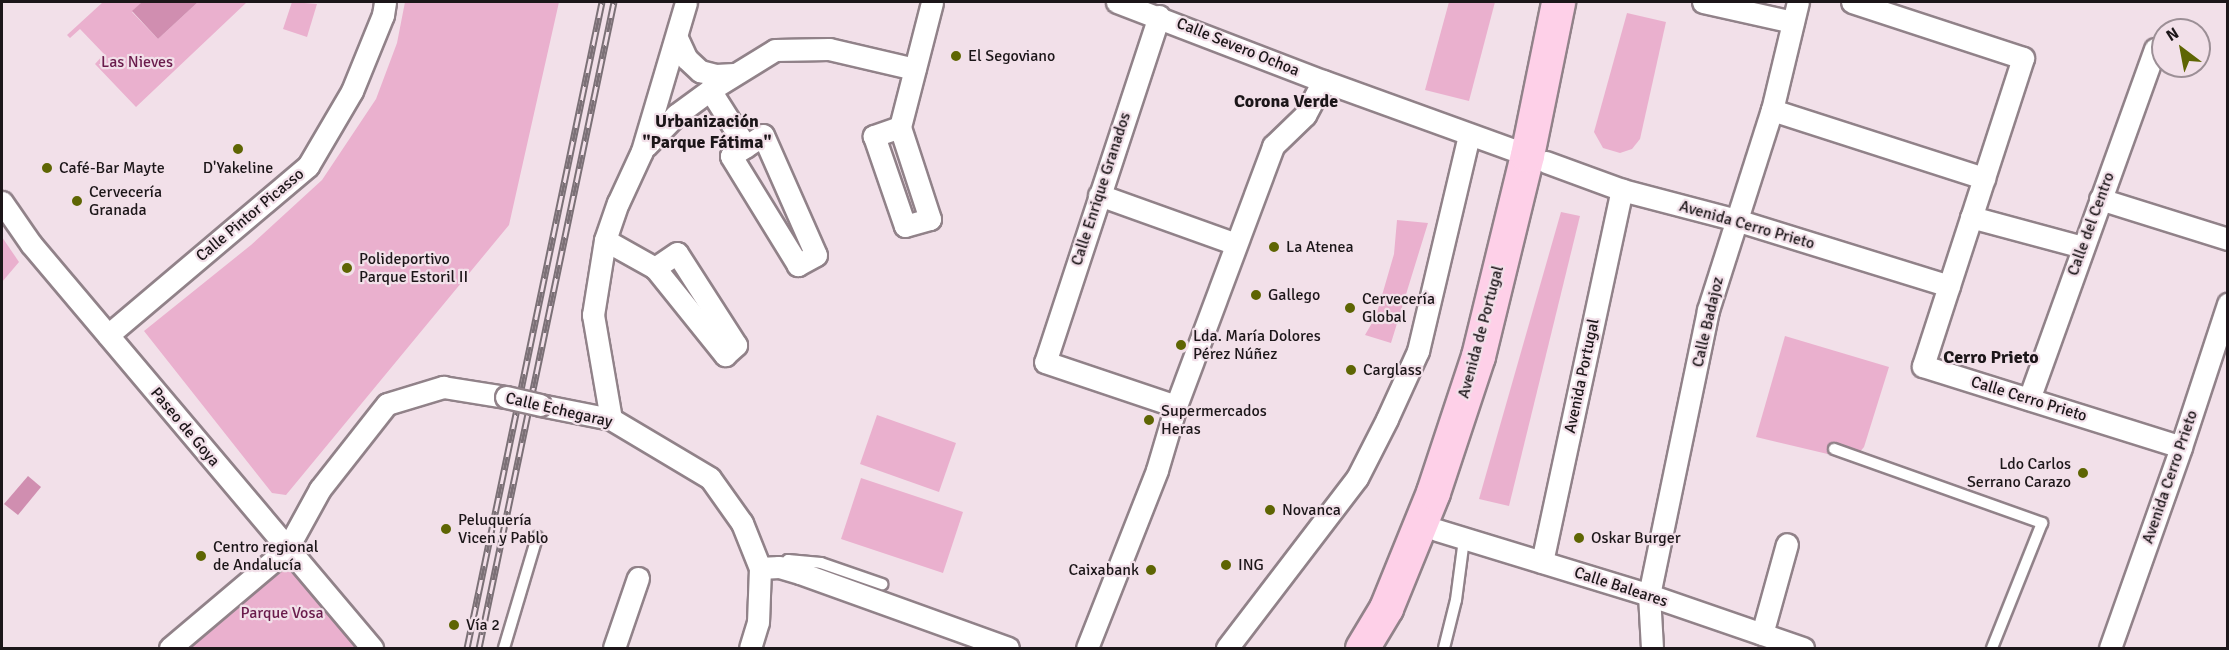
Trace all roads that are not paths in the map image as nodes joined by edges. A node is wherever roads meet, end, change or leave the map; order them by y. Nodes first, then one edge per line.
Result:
1 (385, 2) edge
2 (686, 2) edge
3 (932, 2) edge
4 (1117, 2) edge
5 (1558, 2) edge
6 (1581, 2) edge
7 (1702, 2) edge
8 (1852, 2) edge
9 (1760, 8) edge
10 (1796, 12) edge
11 (1159, 16) junction
12 (677, 38) junction
13 (2151, 61) edge
14 (915, 69) junction
15 (734, 74) junction
16 (1323, 81) junction
17 (710, 90) junction
18 (1772, 110) junction
19 (900, 127) dead end
20 (1469, 135) junction
21 (746, 147) junction
22 (642, 151) junction
23 (1536, 159) junction
24 (1984, 178) junction
25 (1622, 190) junction
26 (1099, 195) junction
27 (2100, 199) junction
28 (2, 202) edge
29 (1971, 217) junction
30 (1736, 220) junction
31 (2228, 238) edge
32 (605, 240) junction
33 (1236, 244) junction
34 (2082, 247) junction
35 (655, 268) dead end
36 (1949, 286) junction
37 (2228, 304) edge
38 (108, 335) junction
39 (2028, 399) junction
40 (1176, 406) junction
41 (611, 419) junction
42 (2181, 447) junction
43 (1834, 449) dead end
44 (1451, 534) junction
45 (537, 537) dead end
46 (1787, 544) dead end
47 (287, 549) junction
48 (1542, 562) junction
49 (769, 568) junction
50 (638, 578) dead end
51 (882, 584) dead end
52 (1649, 596) junction
53 (1769, 640) edge
54 (170, 648) edge
55 (372, 648) edge
56 (504, 648) edge
57 (614, 648) edge
58 (750, 648) edge
59 (1008, 648) edge
60 (1087, 648) edge
61 (1227, 648) edge
62 (1362, 648) edge
63 (1389, 648) edge
64 (1444, 648) edge
65 (1652, 648) edge
66 (1803, 648) edge
67 (1992, 648) edge
68 (2110, 648) edge

1 - 38 street, Calle Pintor Picasso
2 - 12 street
3 - 14 street
4 - 11 street, Calle Severo Ochoa
5 - 23 main road, Avenida de Portugal
6 - 23 main road, Avenida de Portugal
7 - 9 street
8 - 24 street
9 - 10 street
10 - 18 street, Calle Badajoz
11 - 16 street, Calle Severo Ochoa
11 - 26 street, Calle Enrique Granados
12 - 15 street
12 - 22 street
13 - 27 street, Calle del Centro
14 - 15 street
14 - 19 street
15 - 17 street
16 - 20 street, Calle Severo Ochoa
16 - 33 street
17 - 21 street
17 - 22 street
18 - 24 street
18 - 30 street, Calle Badajoz
20 - 23 street, Calle Severo Ochoa
20 - 61 street
21 - 21 street
22 - 32 street
23 - 25 street, Avenida Cerro Prieto
23 - 44 main road, Avenida de Portugal
23 - 62 main road, Avenida de Portugal
24 - 29 street, Calle Cerro Prieto
25 - 30 street, Avenida Cerro Prieto
25 - 48 street, Avenida Portugal
26 - 33 street
26 - 40 street, Calle Enrique Granados
27 - 31 street
27 - 34 street, Calle del Centro
28 - 38 street, Paseo de Goya
29 - 34 street
29 - 36 street, Calle Cerro Prieto
30 - 36 street, Avenida Cerro Prieto
30 - 52 street, Calle Badajoz
32 - 35 street
32 - 41 street
33 - 40 street
34 - 39 street, Calle del Centro
36 - 39 street, Calle Cerro Prieto
37 - 42 street, Avenida Cerro Prieto
38 - 47 street, Paseo de Goya
39 - 42 street, Calle Cerro Prieto
40 - 60 street
41 - 47 street, Calle Echegaray, bridge
41 - 49 street, Calle Echegaray
42 - 68 street, Avenida Cerro Prieto
43 - 67 lane
44 - 48 street, Calle Baleares
44 - 63 main road, Avenida de Portugal
44 - 64 lane
45 - 56 lane
46 - 53 street
47 - 54 street
47 - 55 street, Paseo de Goya
48 - 52 street, Calle Baleares
49 - 51 lane
49 - 58 street, Calle Echegaray
49 - 59 street
50 - 57 street
52 - 53 street, Calle Baleares
52 - 65 street, Calle Badajoz
53 - 66 street, Calle Baleares

